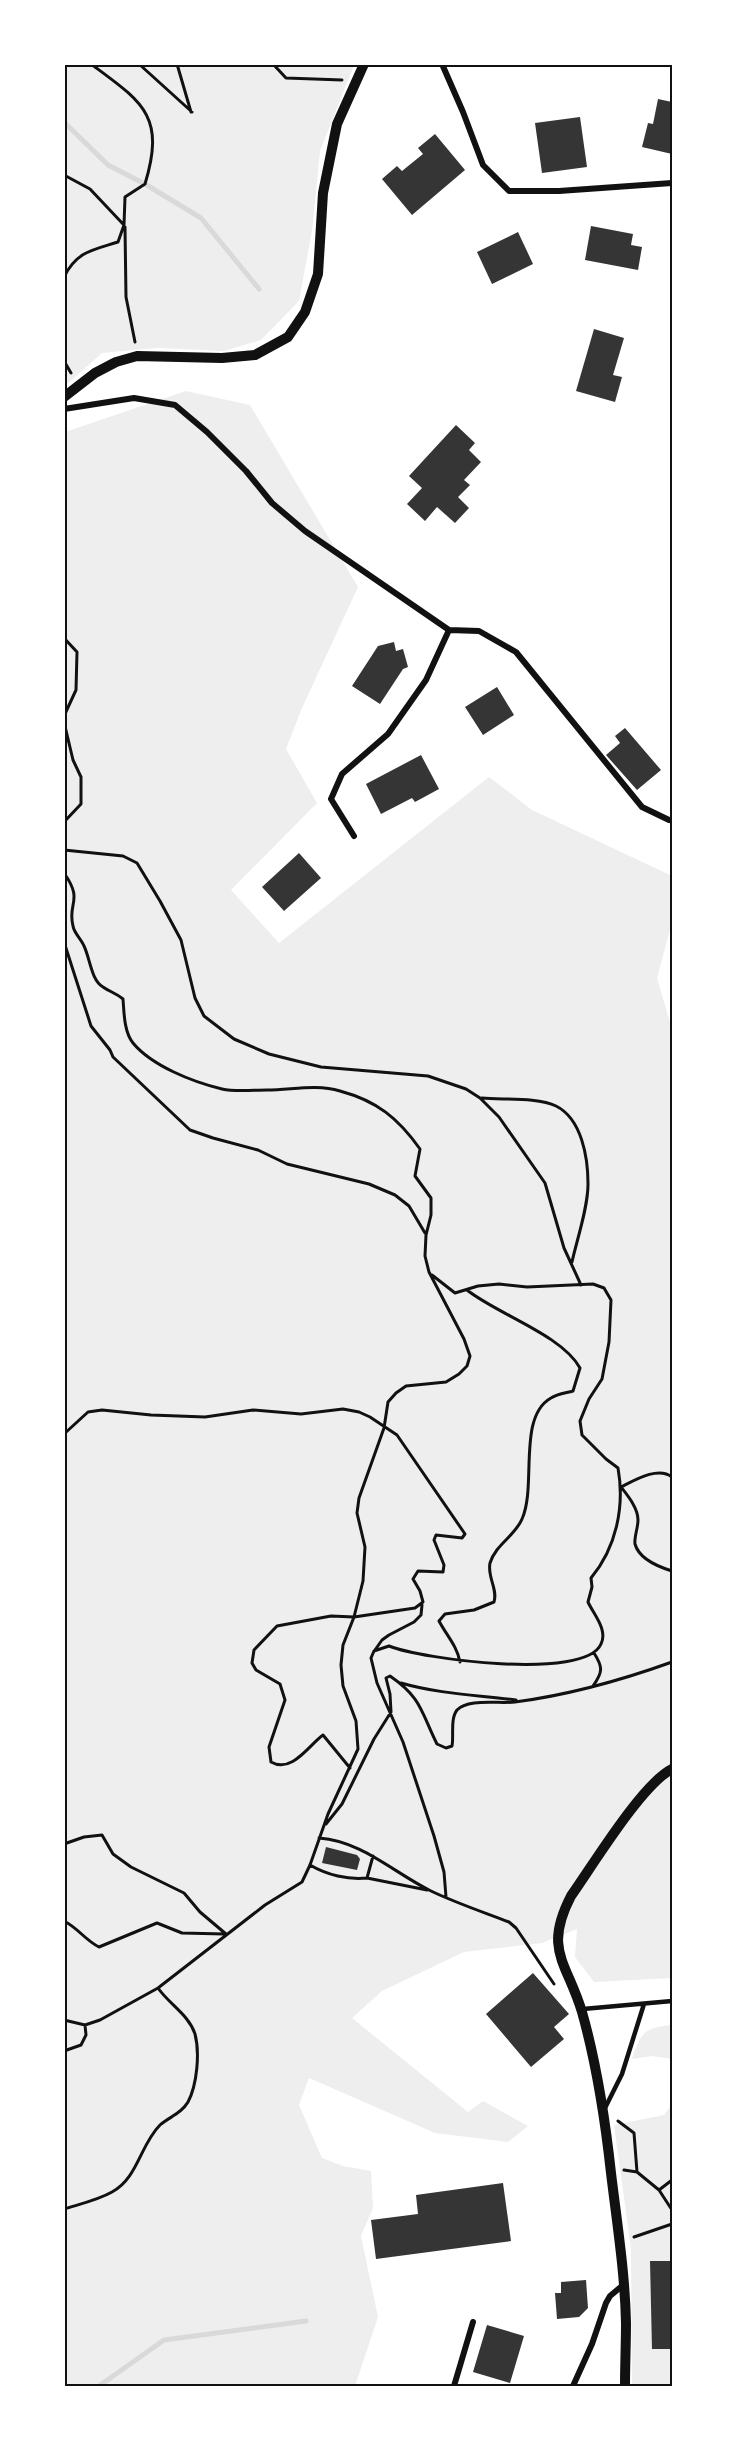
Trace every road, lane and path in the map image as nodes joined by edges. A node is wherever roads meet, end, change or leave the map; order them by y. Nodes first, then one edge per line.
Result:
1 (91, 64) edge
2 (139, 64) edge
3 (177, 64) edge
4 (273, 64) edge
5 (364, 64) edge
6 (442, 64) edge
7 (356, 83) junction
8 (64, 175) edge
9 (672, 183) edge
10 (124, 225) junction
11 (64, 277) edge
12 (137, 356) junction
13 (64, 397) edge
14 (64, 409) edge
15 (449, 630) junction
16 (64, 638) edge
17 (64, 716) edge
18 (64, 722) edge
19 (669, 820) dead end
20 (64, 822) edge
21 (354, 836) dead end
22 (64, 850) edge
23 (64, 873) edge
24 (64, 942) edge
25 (480, 1098) junction
26 (426, 1235) junction
27 (571, 1263) junction
28 (429, 1272) junction
29 (581, 1285) junction
30 (467, 1290) junction
31 (384, 1428) junction
32 (64, 1434) edge
33 (672, 1477) edge
34 (621, 1486) junction
35 (672, 1571) edge
36 (423, 1602) junction
37 (354, 1617) junction
38 (374, 1651) junction
39 (594, 1653) junction
40 (460, 1662) junction
41 (672, 1662) edge
42 (400, 1683) junction
43 (592, 1687) junction
44 (523, 1701) junction
45 (391, 1712) junction
46 (350, 1768) junction
47 (672, 1769) edge
48 (324, 1826) junction
49 (320, 1838) junction
50 (64, 1844) edge
51 (373, 1856) junction
52 (310, 1865) junction
53 (367, 1878) junction
54 (432, 1892) junction
55 (446, 1897) junction
56 (64, 1921) edge
57 (226, 1934) junction
58 (554, 1984) dead end
59 (158, 1988) junction
60 (672, 2001) edge
61 (644, 2004) junction
62 (581, 2009) junction
63 (64, 2020) edge
64 (86, 2025) junction
65 (64, 2051) edge
66 (604, 2110) junction
67 (634, 2133) dead end
68 (627, 2169) dead end
69 (637, 2172) junction
70 (672, 2180) edge
71 (659, 2190) junction
72 (64, 2209) edge
73 (672, 2210) edge
74 (672, 2224) edge
75 (620, 2242) junction
76 (622, 2286) junction
77 (473, 2322) dead end
78 (454, 2386) edge
79 (573, 2386) edge
80 (625, 2386) edge

1 - 10 path
2 - 3 path
4 - 7 path
5 - 7 street
6 - 9 street
7 - 12 street
8 - 10 path
10 - 11 path
10 - 12 path
12 - 13 street
14 - 15 street
15 - 19 street
15 - 21 street
16 - 17 path
18 - 20 path
22 - 25 path
23 - 26 path
24 - 26 path
25 - 27 path
25 - 27 path
26 - 28 path
27 - 29 path
28 - 30 path
28 - 31 path
29 - 30 path
29 - 34 path
30 - 40 path
31 - 32 path
31 - 36 path
31 - 37 path
33 - 34 path
34 - 35 path
34 - 39 path
36 - 37 path
36 - 38 path
37 - 46 path
37 - 46 path
38 - 40 path
38 - 45 path
39 - 40 path
39 - 43 path
41 - 43 path
42 - 44 path
42 - 44 path
42 - 45 path
43 - 44 path
45 - 48 path
45 - 55 path
46 - 48 path
47 - 62 street
48 - 49 path
49 - 51 path
49 - 52 path
50 - 57 path
51 - 53 path
51 - 54 path
52 - 53 path
52 - 57 path
53 - 54 path
54 - 55 path
55 - 58 path
56 - 57 path
57 - 59 path
59 - 64 path
59 - 72 path
60 - 61 lane
61 - 62 lane
61 - 66 lane
62 - 66 street
63 - 64 path
64 - 65 path
66 - 75 street
67 - 69 path
68 - 69 path
69 - 71 path
70 - 71 path
71 - 73 path
74 - 75 path
75 - 76 street
76 - 79 street
76 - 80 street
77 - 78 street

